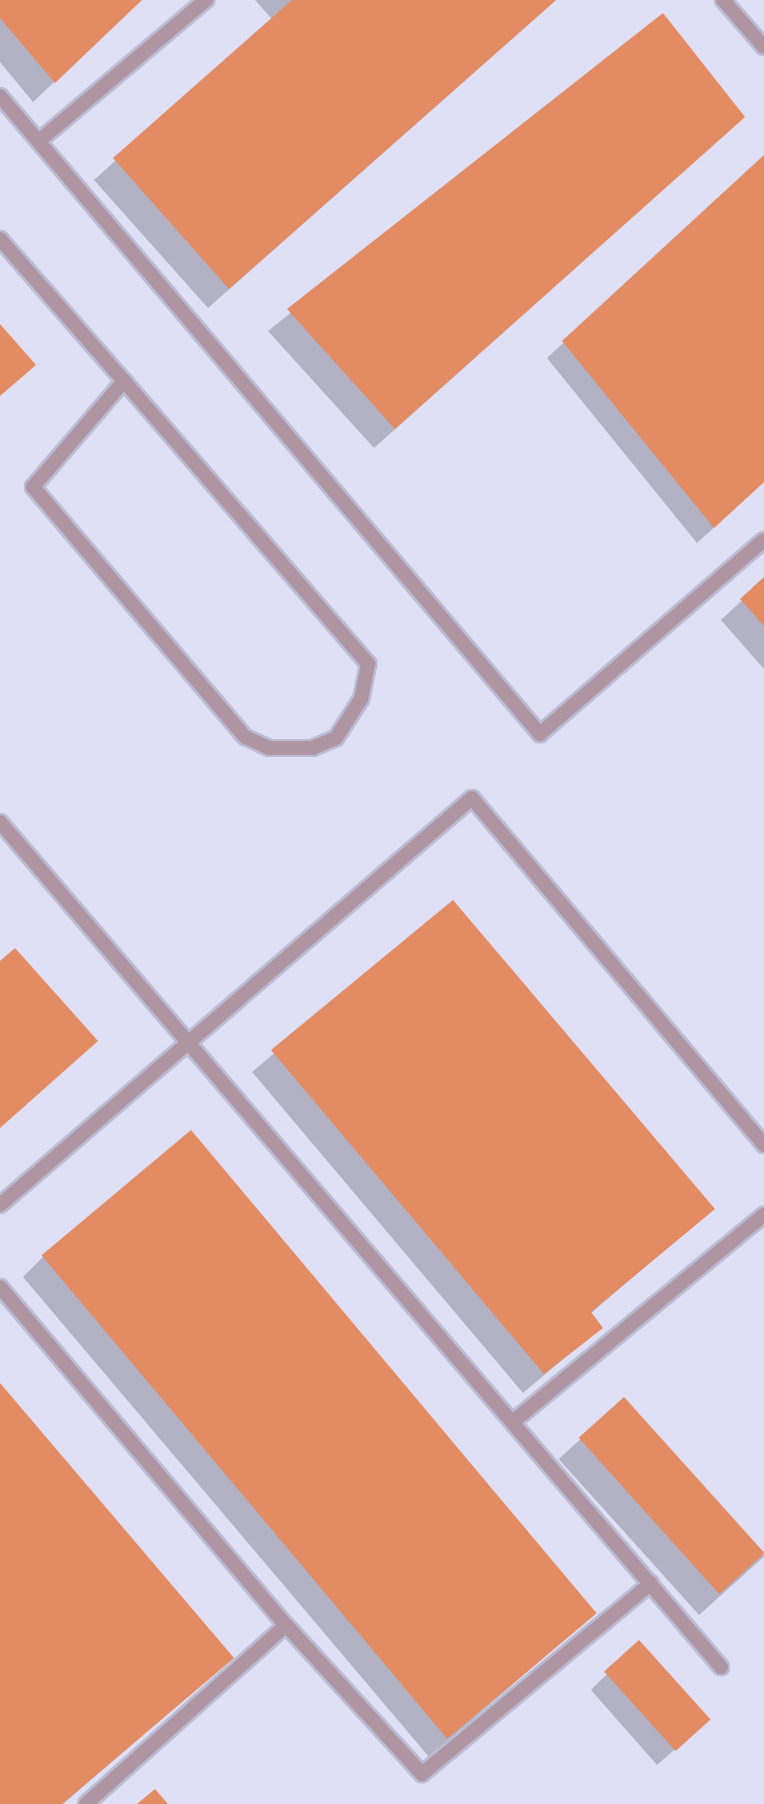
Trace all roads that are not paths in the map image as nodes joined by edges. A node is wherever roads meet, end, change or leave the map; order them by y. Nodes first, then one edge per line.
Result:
1 (206, 0) edge
2 (723, 0) edge
3 (764, 47) edge
4 (0, 96) edge
5 (39, 141) junction
6 (0, 239) edge
7 (124, 381) junction
8 (764, 540) edge
9 (0, 822) edge
10 (191, 1042) junction
11 (764, 1145) edge
12 (0, 1205) edge
13 (764, 1215) edge
14 (0, 1287) edge
15 (515, 1420) junction
16 (651, 1583) junction
17 (286, 1625) junction
18 (721, 1667) dead end
19 (86, 1804) edge

1 - 5 lane
2 - 3 lane
4 - 5 lane
5 - 8 lane
6 - 7 lane
7 - 7 lane
9 - 10 lane
10 - 11 lane
10 - 12 lane
10 - 15 lane
13 - 15 lane
14 - 17 lane
15 - 16 lane
16 - 17 lane
16 - 18 lane
17 - 19 lane

